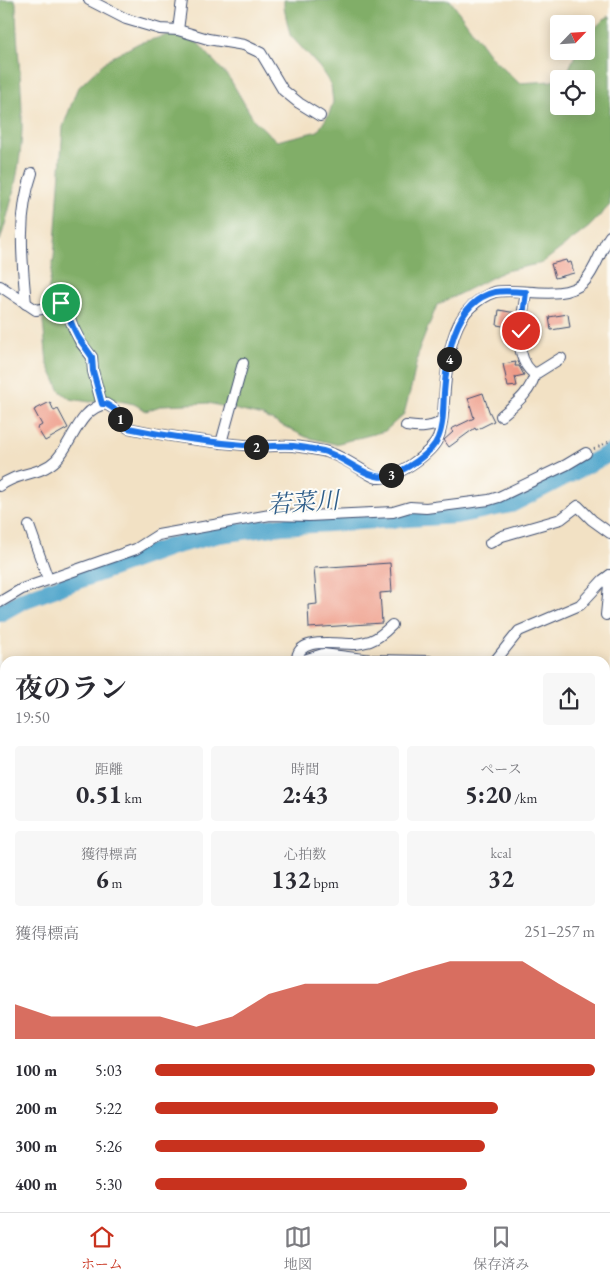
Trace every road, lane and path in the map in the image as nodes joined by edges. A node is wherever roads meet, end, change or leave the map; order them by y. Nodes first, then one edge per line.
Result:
1 (89, 0) edge
2 (182, 0) edge
3 (178, 30) junction
4 (320, 116) dead end
5 (32, 173) dead end
6 (610, 236) edge
7 (0, 286) edge
8 (526, 292) junction
9 (26, 304) junction
10 (561, 358) dead end
11 (243, 363) dead end
12 (535, 373) junction
13 (102, 404) junction
14 (501, 416) dead end
15 (442, 422) junction
16 (406, 426) dead end
17 (610, 442) edge
18 (220, 443) junction
19 (586, 453) joint
20 (0, 486) edge
21 (29, 526) dead end
22 (610, 533) edge
23 (490, 542) dead end
24 (610, 575) edge
25 (48, 579) junction
26 (0, 602) edge
27 (606, 615) dead end
28 (392, 625) dead end
29 (297, 656) edge
30 (316, 656) edge
31 (339, 656) edge
32 (499, 656) edge

1 - 3 street
2 - 3 street
3 - 4 street
5 - 9 street
6 - 8 street
7 - 9 street
8 - 12 street
8 - 15 street
9 - 13 street
10 - 12 street
11 - 18 street
12 - 14 street
13 - 18 street
13 - 20 street
15 - 16 street
15 - 18 street
17 - 19 path
19 - 25 street
21 - 25 street
22 - 23 street
24 - 27 street
24 - 32 street
25 - 26 street
28 - 29 street
30 - 31 street

